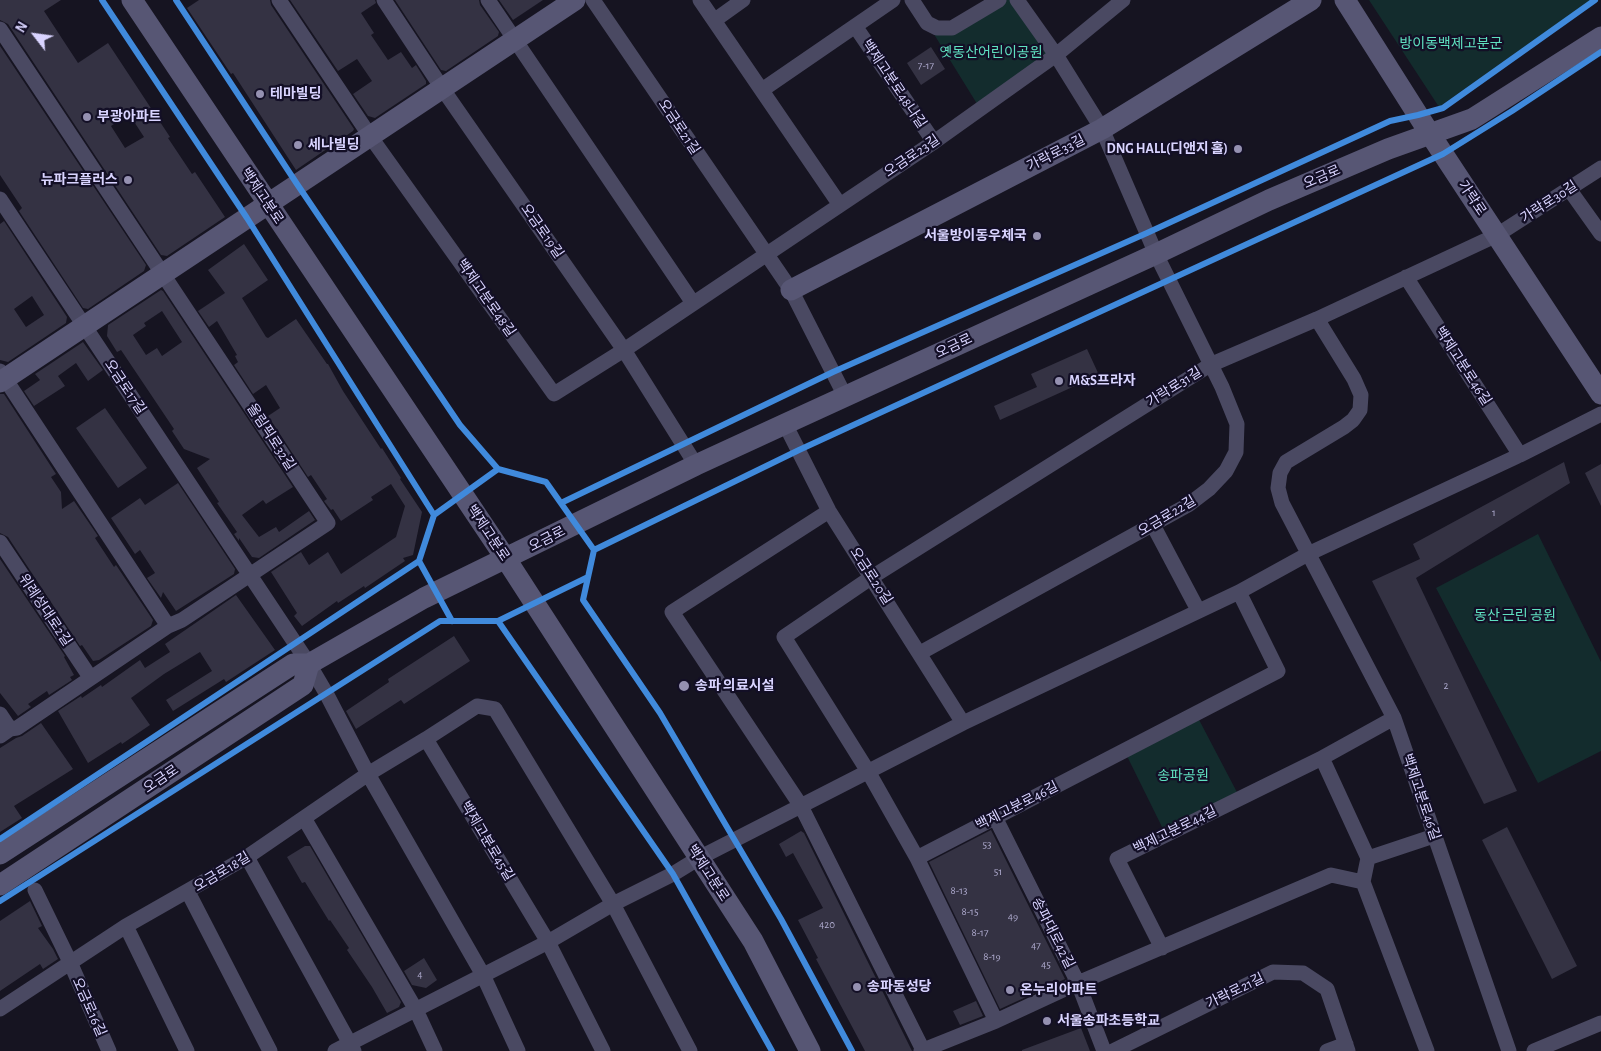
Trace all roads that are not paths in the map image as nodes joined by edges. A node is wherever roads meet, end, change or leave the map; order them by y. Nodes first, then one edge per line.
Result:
1 (132, 0) edge
2 (279, 0) edge
3 (384, 0) edge
4 (488, 0) edge
5 (575, 0) edge
6 (593, 0) edge
7 (700, 0) edge
8 (744, 0) edge
9 (893, 0) edge
10 (912, 0) edge
11 (999, 0) edge
12 (1017, 0) edge
13 (1122, 0) edge
14 (1311, 0) edge
15 (1345, 0) edge
16 (715, 20) junction
17 (855, 26) junction
18 (0, 29) edge
19 (1601, 37) edge
20 (515, 40) junction
21 (1056, 55) junction
22 (442, 88) junction
23 (762, 90) junction
24 (1102, 129) junction
25 (1430, 134) junction
26 (370, 136) junction
27 (934, 142) junction
28 (1601, 168) edge
29 (1569, 189) junction
30 (0, 200) edge
31 (267, 204) junction
32 (840, 205) junction
33 (1601, 234) edge
34 (1497, 235) junction
35 (766, 254) junction
36 (1156, 254) junction
37 (163, 273) junction
38 (1406, 277) junction
39 (791, 290) junction
40 (693, 303) junction
41 (1317, 319) junction
42 (84, 326) junction
43 (624, 350) junction
44 (1210, 365) junction
45 (2, 377) edge
46 (1601, 394) edge
47 (845, 396) junction
48 (1601, 414) edge
49 (785, 424) junction
50 (1520, 455) junction
51 (696, 465) junction
52 (829, 511) junction
53 (1153, 525) junction
54 (0, 542) edge
55 (1308, 554) junction
56 (506, 560) junction
57 (250, 575) junction
58 (872, 577) junction
59 (1239, 592) junction
60 (1198, 610) junction
61 (168, 626) junction
62 (920, 653) junction
63 (309, 664) junction
64 (90, 677) junction
65 (0, 714) edge
66 (1394, 718) junction
67 (963, 723) junction
68 (5, 732) edge
69 (426, 739) junction
70 (1322, 758) junction
71 (869, 772) junction
72 (368, 774) junction
73 (800, 806) junction
74 (995, 817) junction
75 (304, 818) junction
76 (1434, 836) junction
77 (0, 854) edge
78 (247, 857) junction
79 (699, 858) junction
80 (917, 858) junction
81 (1368, 858) junction
82 (1363, 882) junction
83 (0, 885) edge
84 (35, 890) dead end
85 (188, 892) junction
86 (613, 904) junction
87 (126, 926) junction
88 (548, 942) junction
89 (1162, 948) junction
90 (70, 962) junction
91 (483, 975) junction
92 (1078, 983) junction
93 (0, 1009) edge
94 (416, 1010) junction
95 (996, 1020) junction
96 (1601, 1023) edge
97 (352, 1047) edge
98 (1347, 1048) edge
99 (107, 1050) edge
100 (922, 1050) edge
101 (187, 1051) edge
102 (270, 1051) edge
103 (335, 1051) edge
104 (435, 1051) edge
105 (518, 1051) edge
106 (603, 1051) edge
107 (690, 1051) edge
108 (810, 1051) edge
109 (1104, 1051) edge
110 (1113, 1051) edge
111 (1327, 1051) edge
112 (1427, 1051) edge
113 (1509, 1051) edge
114 (1534, 1051) edge

1 - 31 main road, 백제고분로
2 - 26 street, 백제고분로48길
3 - 22 street, 오금로19길
4 - 20 street
5 - 20 main road
6 - 35 street, 오금로21길
7 - 16 street
8 - 16 street
9 - 17 street, 백제고분로48나길
10 - 11 street
12 - 21 street
13 - 21 street, 오금로23길
14 - 24 main road, 가락로33길
15 - 25 main road, 가락로
16 - 23 street
17 - 23 street, 백제고분로48나길
17 - 27 street, 백제고분로48나길
18 - 37 street, 올림픽로32길
19 - 25 main road, 오금로
20 - 22 main road
20 - 40 street
21 - 24 street
21 - 27 street, 오금로23길
22 - 26 main road
22 - 43 street, 오금로19길
23 - 32 street
24 - 36 street
24 - 39 main road, 가락로33길
25 - 34 main road, 가락로
25 - 36 main road, 오금로
26 - 31 main road
26 - 43 street, 백제고분로48길
27 - 32 street, 오금로23길
28 - 29 street, 가락로30길
29 - 33 street
29 - 34 street, 가락로30길
30 - 42 street, 오금로17길
31 - 37 main road
31 - 56 main road, 백제고분로
32 - 35 street, 오금로23길
34 - 38 street, 가락로31길
34 - 46 main road, 가락로
35 - 39 street, 오금로21길
35 - 40 street
36 - 44 street, 오금로22길
36 - 47 main road, 오금로
37 - 42 main road
37 - 57 street, 올림픽로32길
38 - 41 street, 가락로31길
38 - 50 street, 백제고분로46길
39 - 47 street, 오금로21길
40 - 43 street
41 - 44 street, 가락로31길
41 - 55 street, 백제고분로46길
42 - 45 main road
42 - 57 street, 오금로17길
43 - 51 street, 오금로19길
44 - 53 street, 오금로22길
44 - 58 street, 가락로31길
45 - 61 street
47 - 49 main road, 오금로
48 - 50 street
49 - 51 main road, 오금로
49 - 52 street, 오금로20길
50 - 55 street
51 - 56 main road, 오금로
52 - 58 street, 오금로20길
52 - 73 street
53 - 60 street
53 - 62 street, 오금로22길
54 - 64 street, 위례성대로2길
55 - 59 street
55 - 66 street, 백제고분로46길
56 - 63 main road, 오금로
56 - 79 main road, 백제고분로
57 - 61 street
57 - 63 street, 오금로17길
58 - 62 street, 오금로20길
58 - 71 street
59 - 60 street
59 - 74 street, 백제고분로46길
60 - 67 street
61 - 64 street
62 - 67 street, 오금로20길
63 - 72 street
63 - 77 main road, 오금로
63 - 83 main road, 오금로
64 - 68 street
65 - 68 street
66 - 70 street, 백제고분로44길
66 - 76 street, 백제고분로46길
67 - 71 street
69 - 72 street, 오금로18길
69 - 86 street, 오금로18길
69 - 88 street, 백제고분로45길
70 - 81 street
70 - 89 street, 백제고분로44길
71 - 73 street
71 - 80 street
72 - 75 street, 오금로18길
72 - 91 street
73 - 79 street
73 - 100 street
74 - 80 street, 백제고분로46길
74 - 92 street, 송파대로42길
75 - 78 street, 오금로18길
75 - 94 street
76 - 81 street
76 - 113 street, 백제고분로46길
78 - 85 street, 오금로18길
78 - 97 street
79 - 86 street
79 - 108 main road, 백제고분로
80 - 95 street
81 - 82 street
82 - 89 street
82 - 112 street
84 - 90 street, 오금로16길
85 - 87 street, 오금로18길
85 - 102 street
86 - 88 street
86 - 107 street
87 - 90 street, 오금로18길
87 - 101 street
88 - 91 street
88 - 106 street, 백제고분로45길
89 - 92 street
90 - 93 street, 오금로16길
90 - 99 street, 오금로16길
91 - 94 street
91 - 105 street
92 - 95 street
92 - 109 street, 송파대로42길
94 - 97 street
94 - 104 street
95 - 100 street
96 - 114 street
97 - 103 street
98 - 110 street, 가락로21길
98 - 111 street

